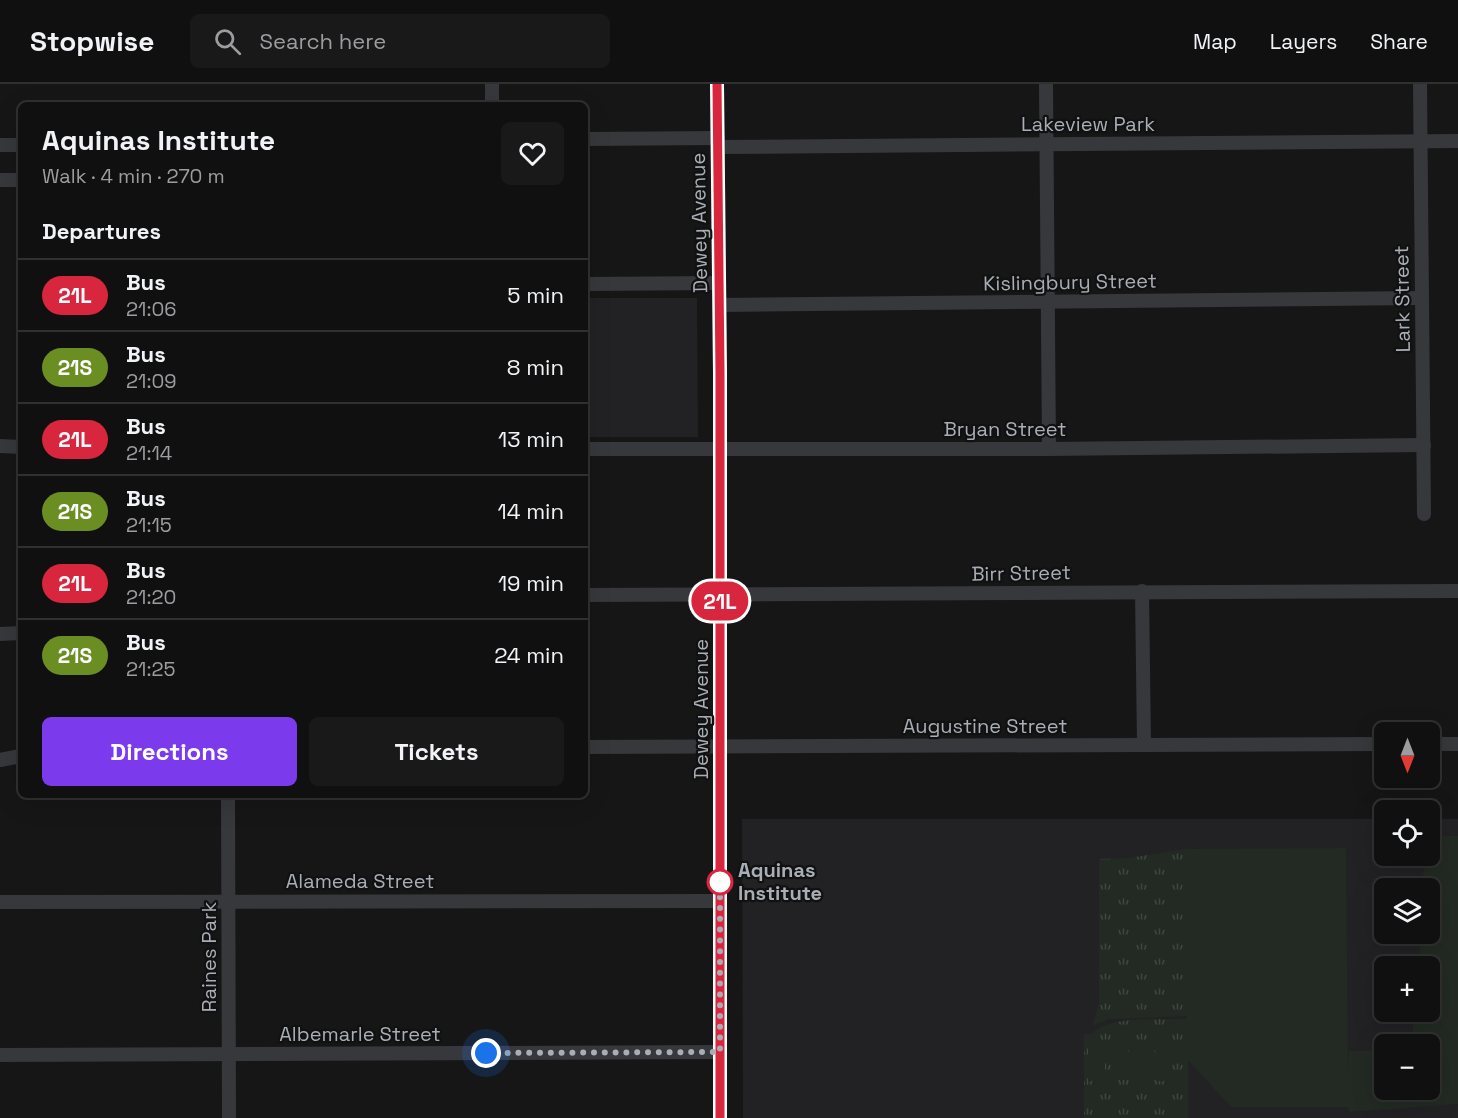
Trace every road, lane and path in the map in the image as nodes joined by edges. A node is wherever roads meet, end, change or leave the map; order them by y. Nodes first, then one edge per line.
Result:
1 (492, 84) edge
2 (717, 84) edge
3 (1046, 84) edge
4 (1420, 84) edge
5 (492, 102) edge
6 (588, 139) edge
7 (1420, 141) junction
8 (1458, 141) edge
9 (718, 142) junction
10 (1047, 144) junction
11 (0, 145) edge
12 (18, 145) edge
13 (0, 180) edge
14 (18, 180) edge
15 (719, 283) junction
16 (588, 284) edge
17 (1421, 298) junction
18 (1048, 302) junction
19 (720, 305) junction
20 (1424, 445) junction
21 (0, 446) edge
22 (18, 447) edge
23 (588, 448) edge
24 (720, 449) junction
25 (1049, 449) junction
26 (1424, 514) dead end
27 (1142, 591) junction
28 (1458, 591) edge
29 (588, 595) edge
30 (720, 596) junction
31 (18, 633) edge
32 (0, 634) edge
33 (1374, 744) edge
34 (1440, 744) edge
35 (1458, 744) edge
36 (1144, 745) junction
37 (588, 747) edge
38 (720, 747) junction
39 (18, 757) edge
40 (0, 760) edge
41 (228, 798) edge
42 (229, 901) junction
43 (720, 901) junction
44 (0, 902) edge
45 (720, 1052) junction
46 (229, 1054) junction
47 (0, 1055) edge
48 (229, 1118) edge
49 (720, 1118) edge

1 - 5 street
2 - 9 street, Dewey Avenue
3 - 10 street
4 - 7 street, Lark Street
6 - 9 street, Lakeview Park
7 - 8 street, Lakeview Park
7 - 10 street, Lakeview Park
7 - 17 street, Lark Street
9 - 10 street, Lakeview Park
9 - 15 street, Dewey Avenue
10 - 18 street
11 - 12 street
13 - 14 street
15 - 16 street
15 - 19 street, Dewey Avenue
17 - 18 street, Kislingbury Street
17 - 20 street, Lark Street
18 - 19 street, Kislingbury Street
18 - 25 street
19 - 24 street, Dewey Avenue
20 - 25 street, Bryan Street
20 - 26 street, Lark Street
21 - 22 street
23 - 24 street, Bryan Street
24 - 25 street, Bryan Street
24 - 30 street, Dewey Avenue
27 - 28 street, Birr Street
27 - 30 street, Birr Street
27 - 36 street
29 - 30 street, Birr Street
30 - 38 street, Dewey Avenue
31 - 32 street
33 - 36 street, Augustine Street
34 - 35 street
36 - 38 street, Augustine Street
37 - 38 street, Augustine Street
38 - 43 street, Dewey Avenue
39 - 40 street
41 - 42 street, Raines Park
42 - 43 street, Alameda Street
42 - 44 street, Alameda Street
42 - 46 street, Raines Park
43 - 45 street, Dewey Avenue
45 - 46 street, Albemarle Street
45 - 49 street, Dewey Avenue
46 - 47 street, Albemarle Street
46 - 48 street, Raines Park

